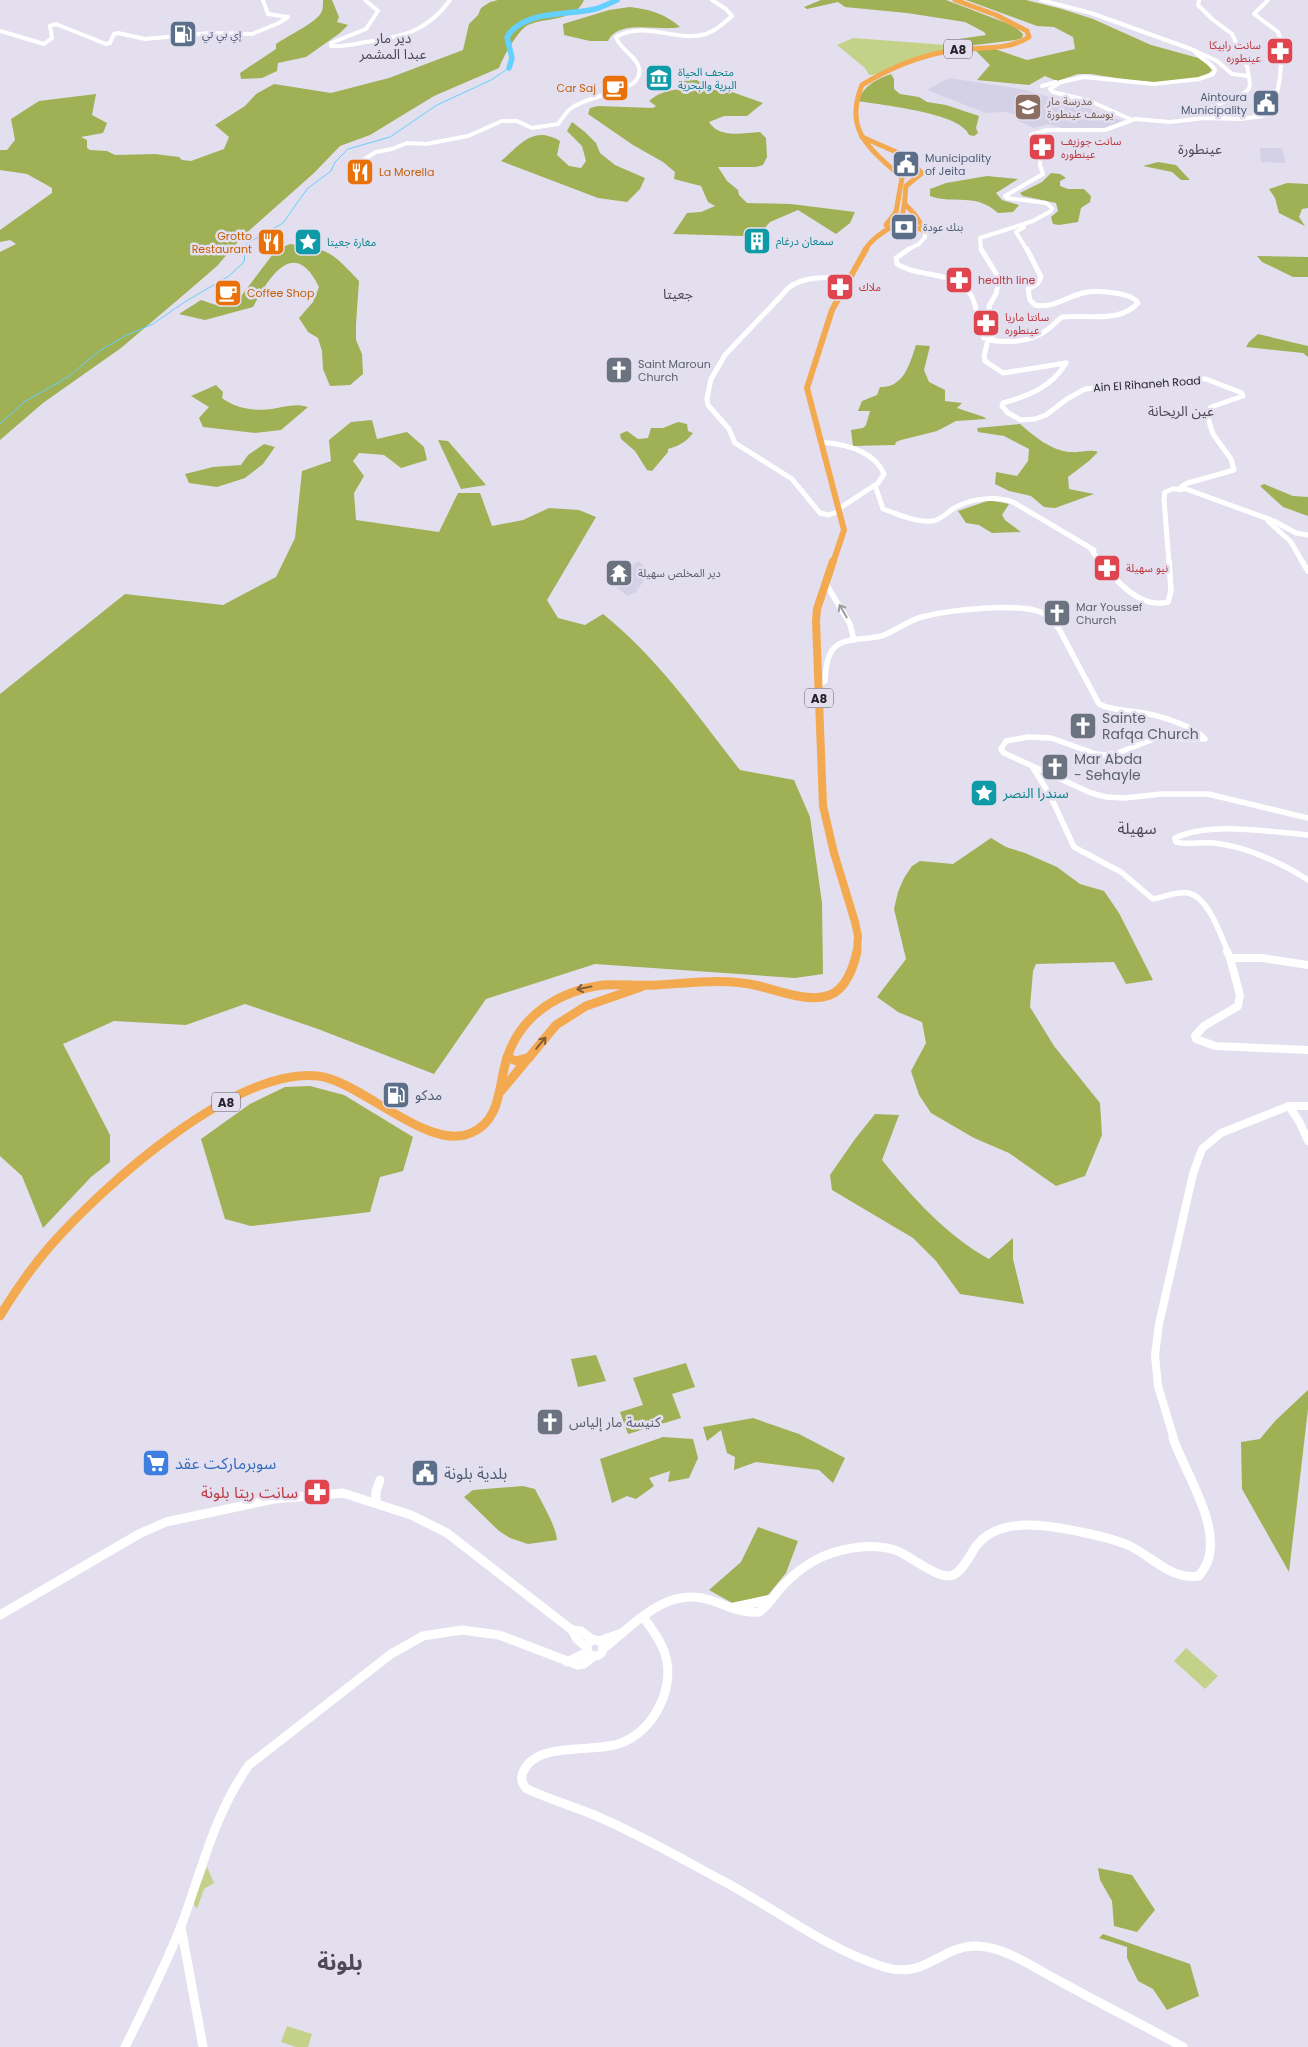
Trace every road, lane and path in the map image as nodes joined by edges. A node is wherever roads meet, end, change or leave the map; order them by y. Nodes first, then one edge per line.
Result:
1 (263, 0) edge
2 (365, 0) edge
3 (450, 0) edge
4 (712, 0) edge
5 (955, 0) edge
6 (1041, 0) edge
7 (1198, 0) edge
8 (1268, 0) edge
9 (0, 31) edge
10 (1194, 50) junction
11 (1248, 76) junction
12 (1071, 80) junction
13 (1034, 86) dead end
14 (1042, 86) junction
15 (1057, 94) junction
16 (1247, 118) junction
17 (1132, 120) junction
18 (863, 140) junction
19 (363, 160) dead end
20 (904, 204) junction
21 (897, 219) junction
22 (1033, 221) junction
23 (925, 231) junction
24 (880, 233) junction
25 (852, 277) junction
26 (988, 339) junction
27 (821, 442) junction
28 (876, 485) junction
29 (1183, 489) junction
30 (840, 509) junction
31 (1264, 517) junction
32 (1308, 535) edge
33 (1308, 571) edge
34 (826, 584) junction
35 (854, 640) junction
36 (819, 684) junction
37 (1033, 767) junction
38 (1308, 818) edge
39 (1308, 835) edge
40 (1308, 880) edge
41 (1230, 958) junction
42 (1308, 965) edge
43 (608, 985) junction
44 (650, 985) junction
45 (607, 997) junction
46 (1308, 1050) edge
47 (530, 1056) junction
48 (507, 1057) junction
49 (499, 1094) junction
50 (1289, 1106) junction
51 (1308, 1106) edge
52 (1308, 1141) edge
53 (0, 1316) edge
54 (380, 1480) dead end
55 (376, 1502) junction
56 (0, 1615) edge
57 (644, 1618) junction
58 (594, 1648) junction
59 (181, 1926) junction
60 (125, 2047) edge
61 (203, 2047) edge
62 (1183, 2047) edge

1 - 9 street
2 - 3 street
4 - 19 street
5 - 18 highway, A8
6 - 10 street
7 - 11 street
8 - 16 street
10 - 11 street
10 - 12 street
11 - 16 street
12 - 14 street
12 - 15 street
13 - 14 street
14 - 15 street
15 - 17 street
16 - 17 street
17 - 22 street
18 - 20 highway, A8
18 - 21 highway
20 - 21 highway, A8
20 - 23 highway
21 - 23 highway
21 - 24 highway, A8
21 - 24 highway, A8
22 - 26 street
22 - 26 street
23 - 26 street
24 - 25 highway, A8
25 - 27 highway, A8
25 - 30 street
26 - 29 street, Ain El Rihaneh Road
27 - 28 street
27 - 30 highway, A8
28 - 29 street
28 - 30 street
29 - 31 street
30 - 34 highway, A8
31 - 32 street
31 - 33 street
35 -> 34 street
34 - 36 highway, A8
35 - 36 street
35 - 37 street
36 - 44 highway, A8
37 - 38 street
37 - 41 street
39 - 40 street
41 - 42 street
41 - 46 street
43 - 44 highway, A8
43 - 45 highway
43 -> 48 highway, A8
44 - 45 highway
47 -> 45 highway
47 - 48 highway
47 - 49 highway
48 - 49 highway, A8
49 - 53 highway, A8
50 - 51 street
50 - 52 street
50 - 57 street
54 - 55 street
55 - 56 street
55 - 58 street
57 - 58 street
57 - 62 street
58 - 59 street
59 - 60 street
59 - 61 street

